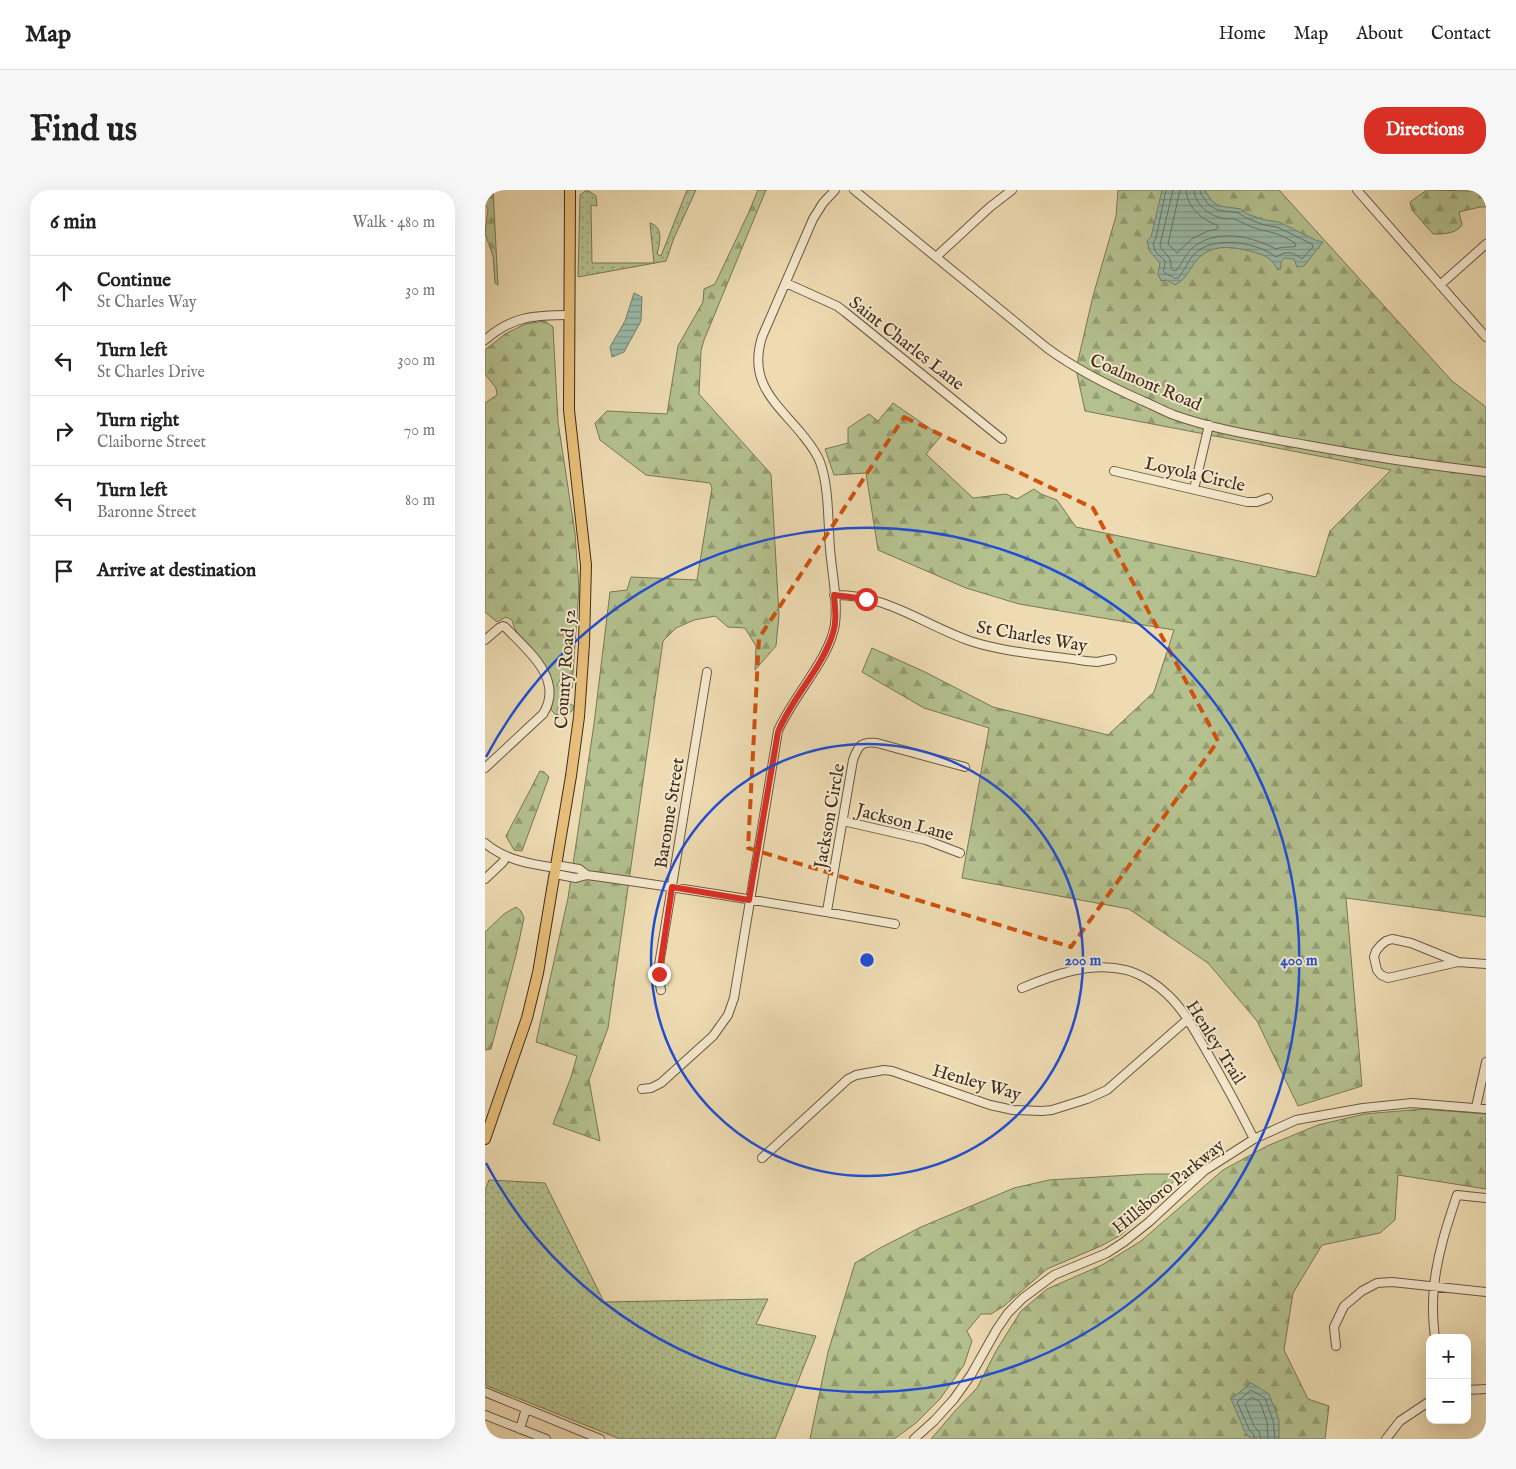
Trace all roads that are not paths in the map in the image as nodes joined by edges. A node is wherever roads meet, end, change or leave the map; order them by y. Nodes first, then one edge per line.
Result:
1 (570, 190) edge
2 (835, 190) edge
3 (853, 190) edge
4 (1012, 190) edge
5 (1357, 190) edge
6 (1486, 244) edge
7 (936, 257) junction
8 (786, 283) junction
9 (1440, 284) junction
10 (570, 315) junction
11 (1486, 337) edge
12 (485, 340) edge
13 (1209, 425) junction
14 (1002, 439) dead end
15 (1114, 471) dead end
16 (1486, 472) edge
17 (1194, 489) junction
18 (1269, 498) dead end
19 (834, 595) junction
20 (485, 640) edge
21 (1112, 659) dead end
22 (707, 672) dead end
23 (485, 768) edge
24 (965, 768) dead end
25 (843, 820) junction
26 (485, 843) edge
27 (960, 853) dead end
28 (507, 856) junction
29 (556, 869) junction
30 (485, 879) edge
31 (672, 887) junction
32 (749, 900) junction
33 (827, 912) junction
34 (895, 924) dead end
35 (1458, 962) dead end
36 (1486, 964) edge
37 (1022, 988) dead end
38 (661, 990) dead end
39 (1188, 1019) junction
40 (1486, 1062) edge
41 (642, 1089) dead end
42 (1476, 1108) junction
43 (1486, 1108) edge
44 (485, 1139) edge
45 (1254, 1139) junction
46 (762, 1158) dead end
47 (1486, 1198) edge
48 (1433, 1287) junction
49 (1486, 1292) edge
50 (1435, 1334) edge
51 (1337, 1346) dead end
52 (1486, 1389) edge
53 (1471, 1390) edge
54 (485, 1392) edge
55 (1426, 1404) edge
56 (526, 1409) junction
57 (485, 1415) edge
58 (520, 1429) junction
59 (546, 1439) edge
60 (600, 1439) edge
61 (914, 1439) edge
62 (1385, 1439) edge

1 - 10 main road, County Road 52
2 - 8 street
3 - 7 street, Coalmont Road
4 - 7 street
5 - 9 street
6 - 9 street
7 - 13 street, Coalmont Road
8 - 14 street, Saint Charles Lane
8 - 19 street
9 - 11 street
10 - 12 street
10 - 29 main road, County Road 52
13 - 16 street, Coalmont Road
13 - 17 street
15 - 17 street, Loyola Circle
17 - 18 street, Loyola Circle
19 - 21 street, St Charles Way
19 - 32 street
20 - 23 street
22 - 31 street, Baronne Street
24 - 25 street, Jackson Circle
25 - 27 street, Jackson Lane
25 - 33 street, Jackson Circle
26 - 28 street
28 - 29 street
28 - 30 street
29 - 31 street
29 - 44 main road, County Road 52
31 - 32 street
31 - 38 street, Baronne Street
32 - 33 street
32 - 41 street
33 - 34 street
35 - 36 street
37 - 39 street, Henley Trail
39 - 45 street, Henley Trail
39 - 46 street, Henley Way
40 - 42 street
42 - 43 street, Hillsboro Parkway
42 - 45 street, Hillsboro Parkway
45 - 61 street, Hillsboro Parkway
47 - 48 street
48 - 49 street
48 - 50 street
48 - 51 street
52 - 53 street
54 - 56 street
55 - 62 street
56 - 58 street
56 - 60 street
57 - 58 street
58 - 59 street

